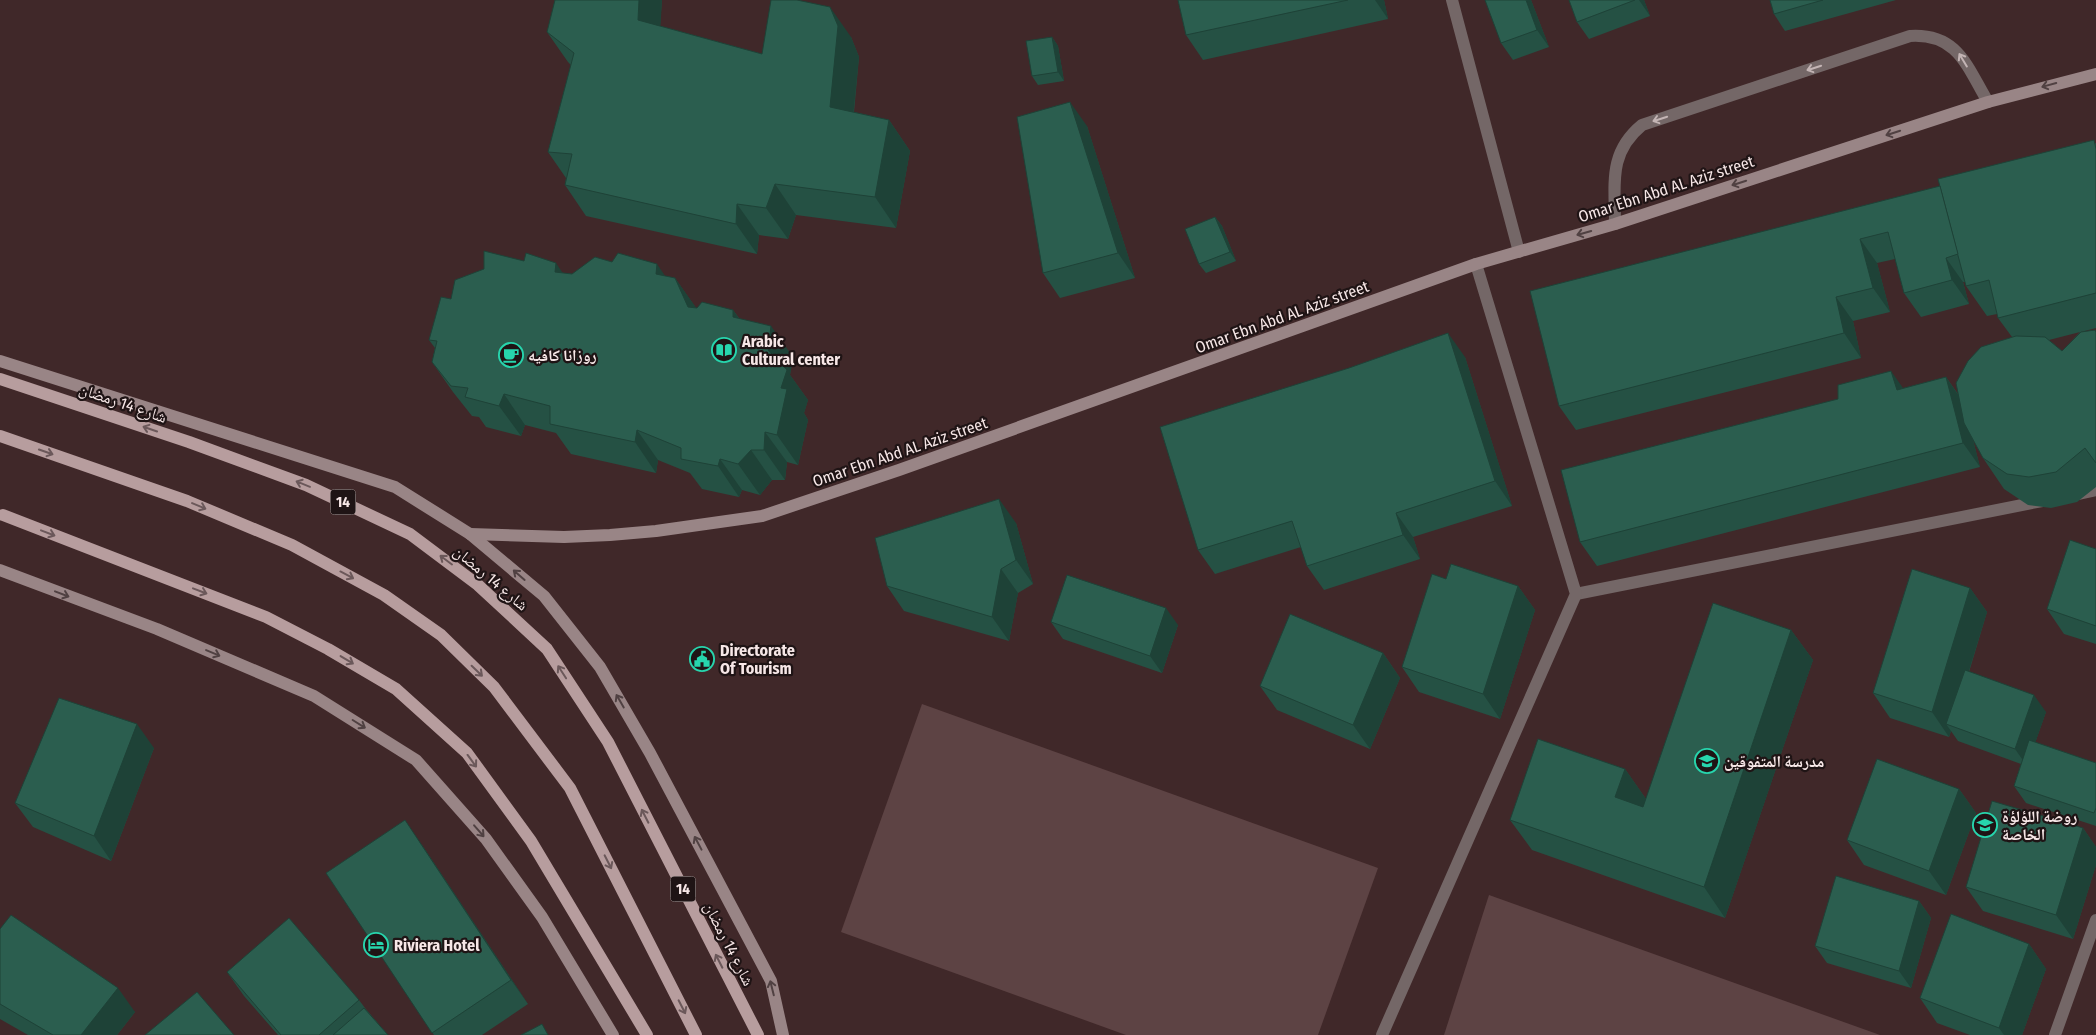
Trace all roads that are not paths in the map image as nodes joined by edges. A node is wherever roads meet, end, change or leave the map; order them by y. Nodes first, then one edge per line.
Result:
1 (1452, 0) edge
2 (2096, 74) edge
3 (1988, 102) junction
4 (1615, 224) junction
5 (1519, 252) junction
6 (1476, 264) junction
7 (2, 361) edge
8 (0, 378) edge
9 (0, 436) edge
10 (2096, 490) edge
11 (3, 515) dead end
12 (470, 534) junction
13 (0, 570) edge
14 (1576, 594) junction
15 (2096, 920) edge
16 (613, 1035) edge
17 (647, 1035) edge
18 (696, 1035) edge
19 (758, 1035) edge
20 (783, 1035) edge
21 (1382, 1035) edge
22 (2055, 1035) edge

1 - 5 street
2 -> 3 main road, Omar Ebn Abd AL Aziz street
3 -> 4 main road, Omar Ebn Abd AL Aziz street
3 -> 4 street
4 -> 5 main road, Omar Ebn Abd AL Aziz street
5 - 6 main road, Omar Ebn Abd AL Aziz street
6 - 12 main road, Omar Ebn Abd AL Aziz street
6 - 14 street
7 - 12 main road
19 -> 8 main road, شارع 14 رمضان / 14
9 -> 18 main road
10 - 14 street
11 -> 17 main road
20 -> 12 main road
13 -> 16 main road
14 - 21 street
15 - 22 street

